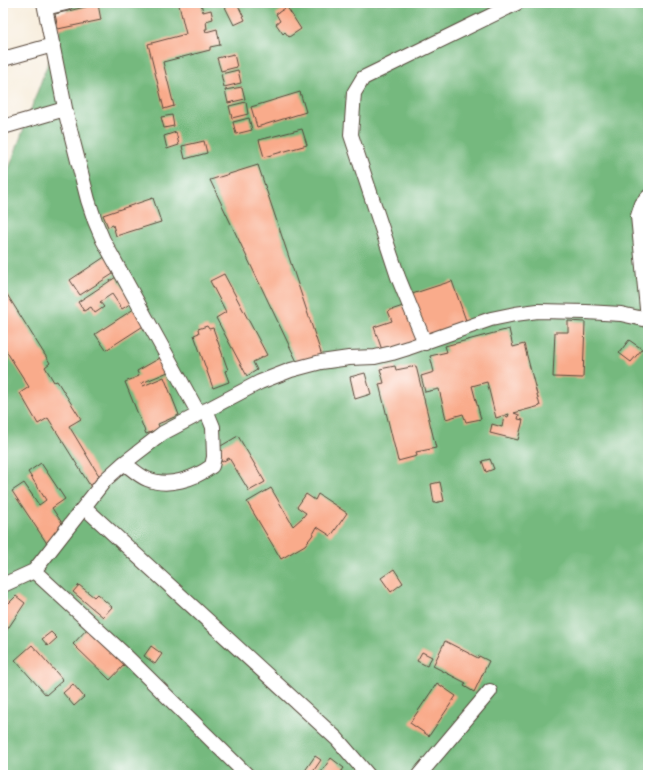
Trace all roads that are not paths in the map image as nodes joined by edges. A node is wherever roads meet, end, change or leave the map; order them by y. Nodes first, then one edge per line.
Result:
1 (66, 3) edge
2 (517, 3) edge
3 (45, 6) edge
4 (53, 45) junction
5 (3, 59) edge
6 (66, 109) junction
7 (3, 127) edge
8 (648, 197) edge
9 (648, 319) edge
10 (424, 343) junction
11 (203, 412) junction
12 (124, 463) junction
13 (84, 507) junction
14 (34, 570) junction
15 (3, 585) edge
16 (490, 691) dead end
17 (247, 775) edge
18 (368, 775) edge
19 (419, 775) edge

1 - 3 street
2 - 10 street
3 - 4 street
4 - 5 street
4 - 6 street
6 - 7 street
6 - 11 street
8 - 9 street
9 - 10 street
10 - 11 street
11 - 12 street
11 - 12 street
12 - 13 street
13 - 14 street
13 - 18 street
14 - 15 street
14 - 17 street
16 - 19 street

